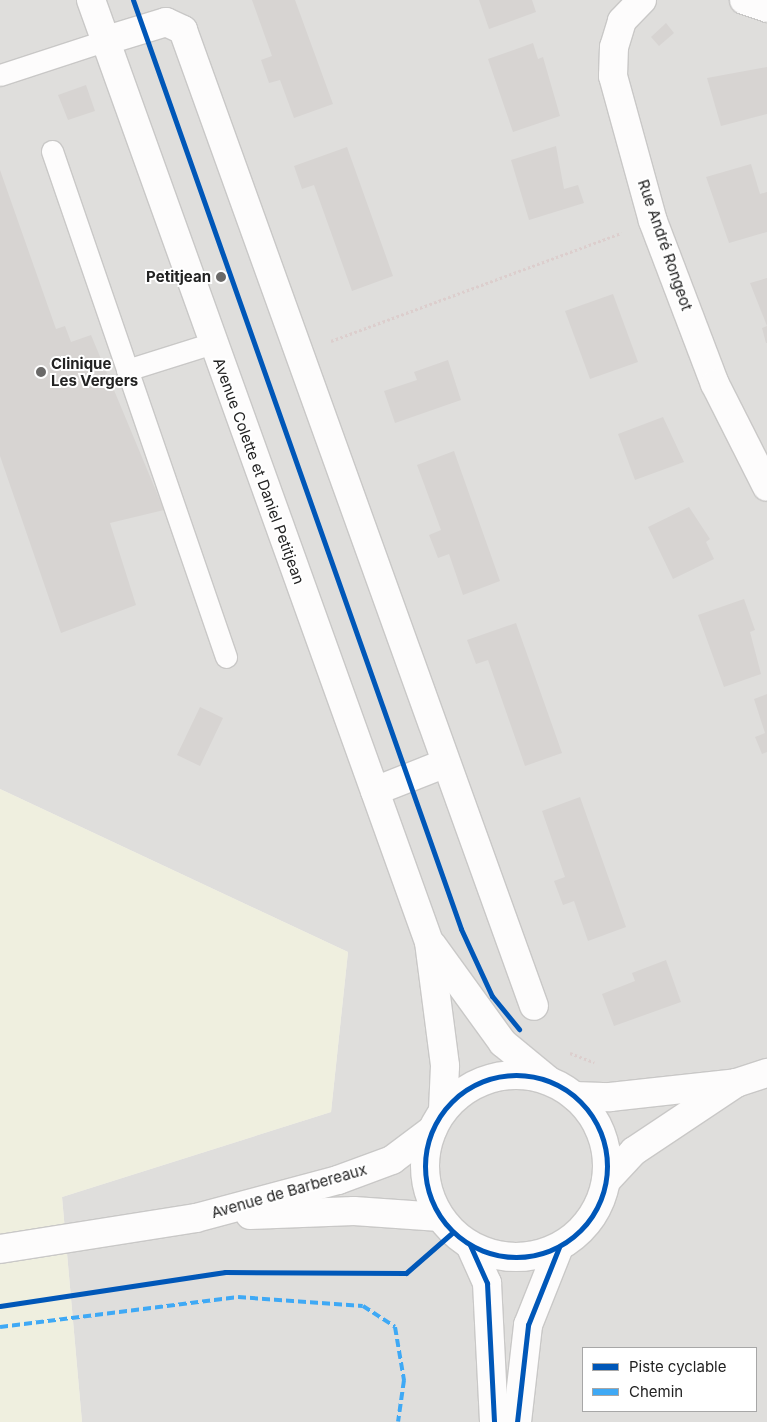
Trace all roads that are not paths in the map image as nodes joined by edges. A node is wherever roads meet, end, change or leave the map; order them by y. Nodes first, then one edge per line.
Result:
1 (91, 0) edge
2 (642, 0) edge
3 (744, 0) edge
4 (767, 8) edge
5 (104, 41) junction
6 (0, 75) edge
7 (52, 151) dead end
8 (213, 343) junction
9 (127, 370) junction
10 (767, 486) edge
11 (226, 657) dead end
12 (446, 763) junction
13 (375, 791) junction
14 (429, 942) junction
15 (534, 1006) dead end
16 (767, 1073) edge
17 (548, 1080) junction
18 (736, 1083) junction
19 (574, 1096) junction
20 (437, 1120) junction
21 (606, 1181) junction
22 (440, 1217) junction
23 (196, 1218) junction
24 (470, 1245) junction
25 (559, 1247) junction
26 (0, 1249) edge
27 (494, 1422) edge
28 (517, 1422) edge

1 - 5 street, Avenue Colette et Daniel Petitjean
2 - 10 street, Rue André Rongeot
3 - 4 street
5 - 6 lane
5 - 8 street, Avenue Colette et Daniel Petitjean
5 - 12 street
7 - 9 lane
8 - 9 lane
8 - 13 street, Avenue Colette et Daniel Petitjean
9 - 11 lane
12 - 13 street
12 - 15 street
13 - 14 street, Avenue Colette et Daniel Petitjean
14 - 17 street, Avenue Colette et Daniel Petitjean
14 - 20 street, Avenue Colette et Daniel Petitjean
16 - 18 street
17 - 19 street
17 - 20 street, Avenue de Barbereaux
18 - 19 street
18 - 21 street
19 - 21 street
20 - 22 street, Avenue Colette et Daniel Petitjean
20 - 23 street, Avenue de Barbereaux
21 - 25 street
22 - 23 street, Avenue de Barbereaux
22 - 24 street
23 - 26 street, Avenue de Barbereaux
24 - 25 street
24 - 27 street
25 - 28 street

